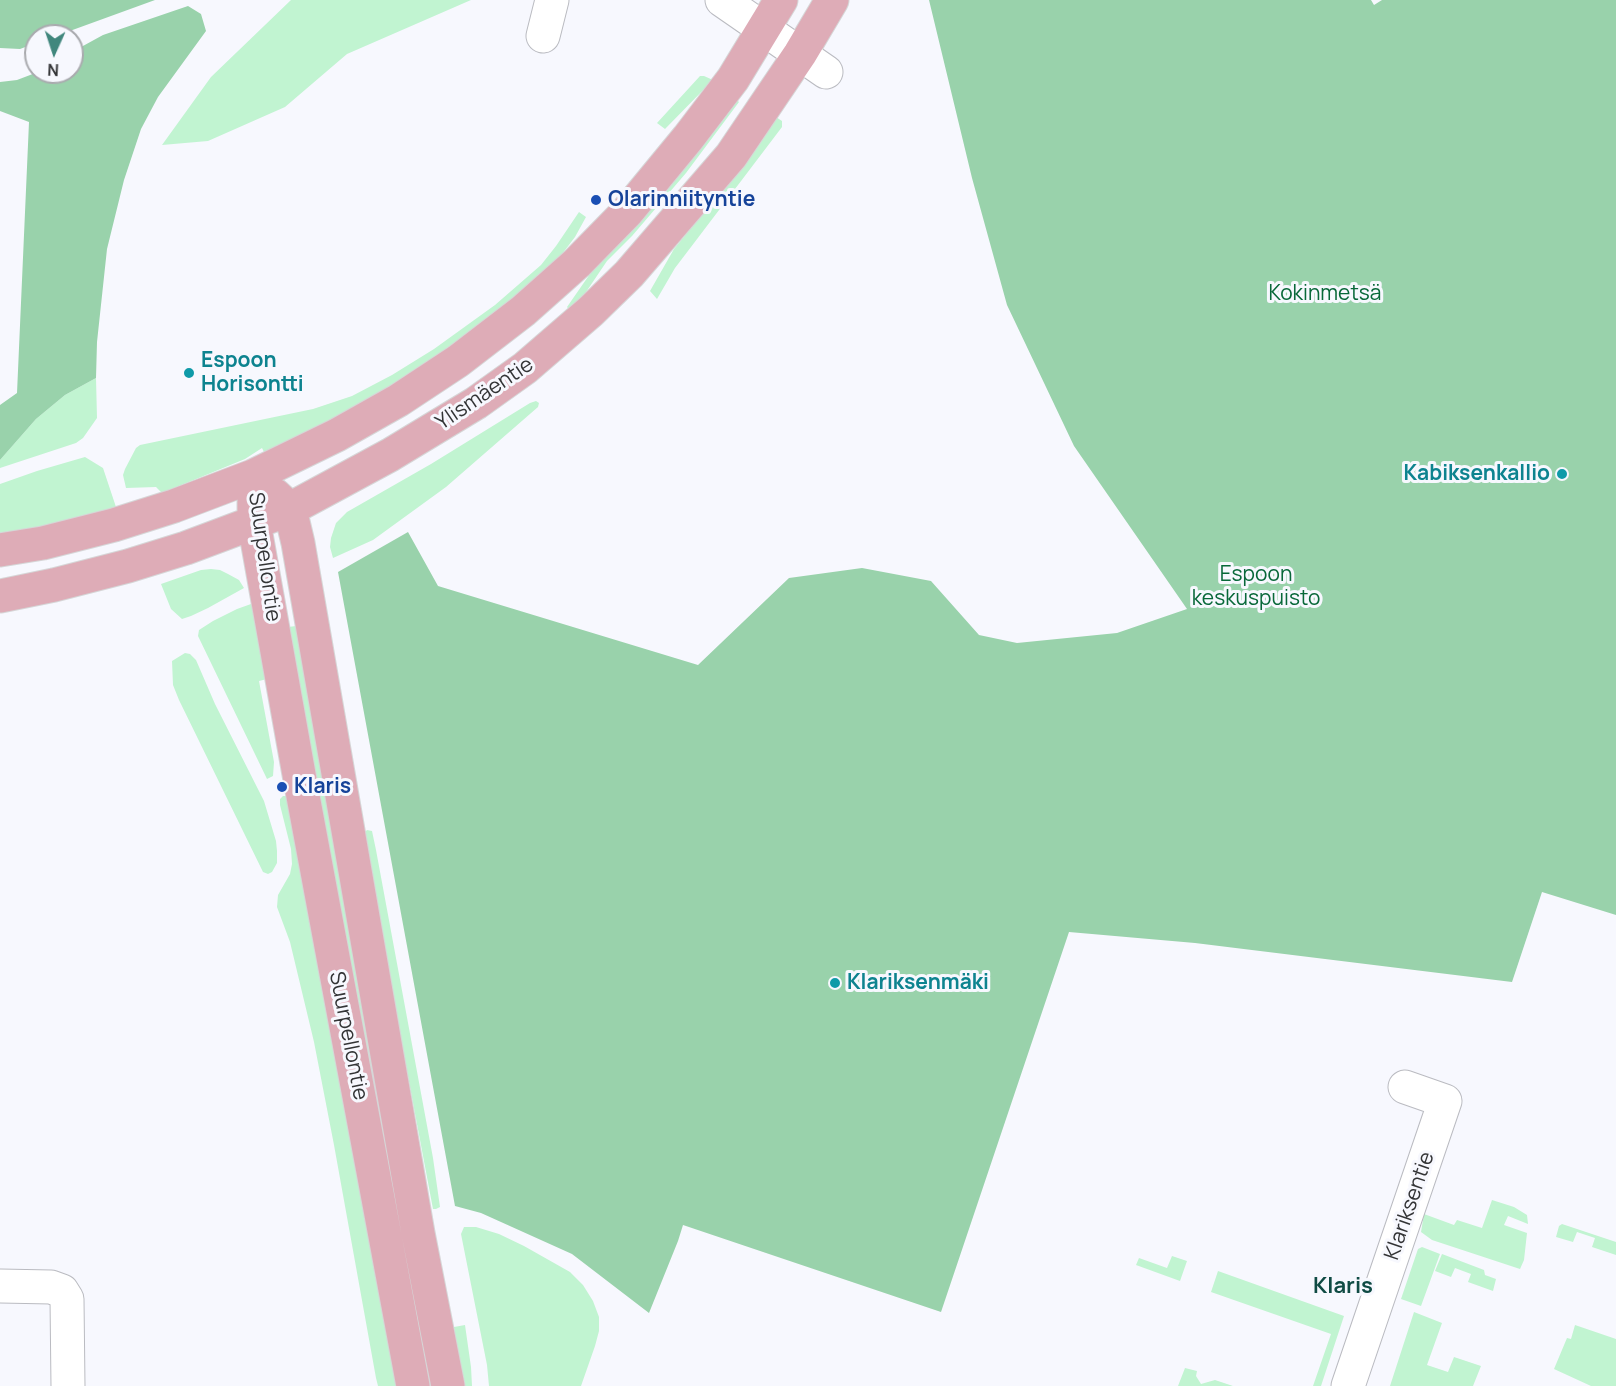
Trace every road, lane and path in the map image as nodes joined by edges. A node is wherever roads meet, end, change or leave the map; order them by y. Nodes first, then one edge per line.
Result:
1 (552, 0) edge
2 (722, 0) edge
3 (781, 0) edge
4 (832, 0) edge
5 (764, 30) junction
6 (543, 36) dead end
7 (800, 54) junction
8 (826, 72) dead end
9 (253, 476) junction
10 (290, 509) junction
11 (255, 523) junction
12 (0, 550) edge
13 (0, 596) edge
14 (1406, 1087) dead end
15 (0, 1286) edge
16 (68, 1386) edge
17 (413, 1386) edge
18 (448, 1386) edge
19 (1348, 1386) edge

1 - 6 street
2 - 5 street
3 - 5 main road, Ylismäentie
4 - 7 main road, Ylismäentie
5 - 7 street
5 - 9 main road, Ylismäentie
7 - 8 street
7 - 10 main road, Ylismäentie
9 - 10 main road, Suurpellontie
9 - 11 main road, Suurpellontie
9 - 12 main road, Ylismäentie
10 - 11 main road, Ylismäentie
10 - 18 main road, Suurpellontie
11 - 13 main road, Ylismäentie
11 - 17 main road, Suurpellontie
14 - 19 street, Klariksentie
15 - 16 street

